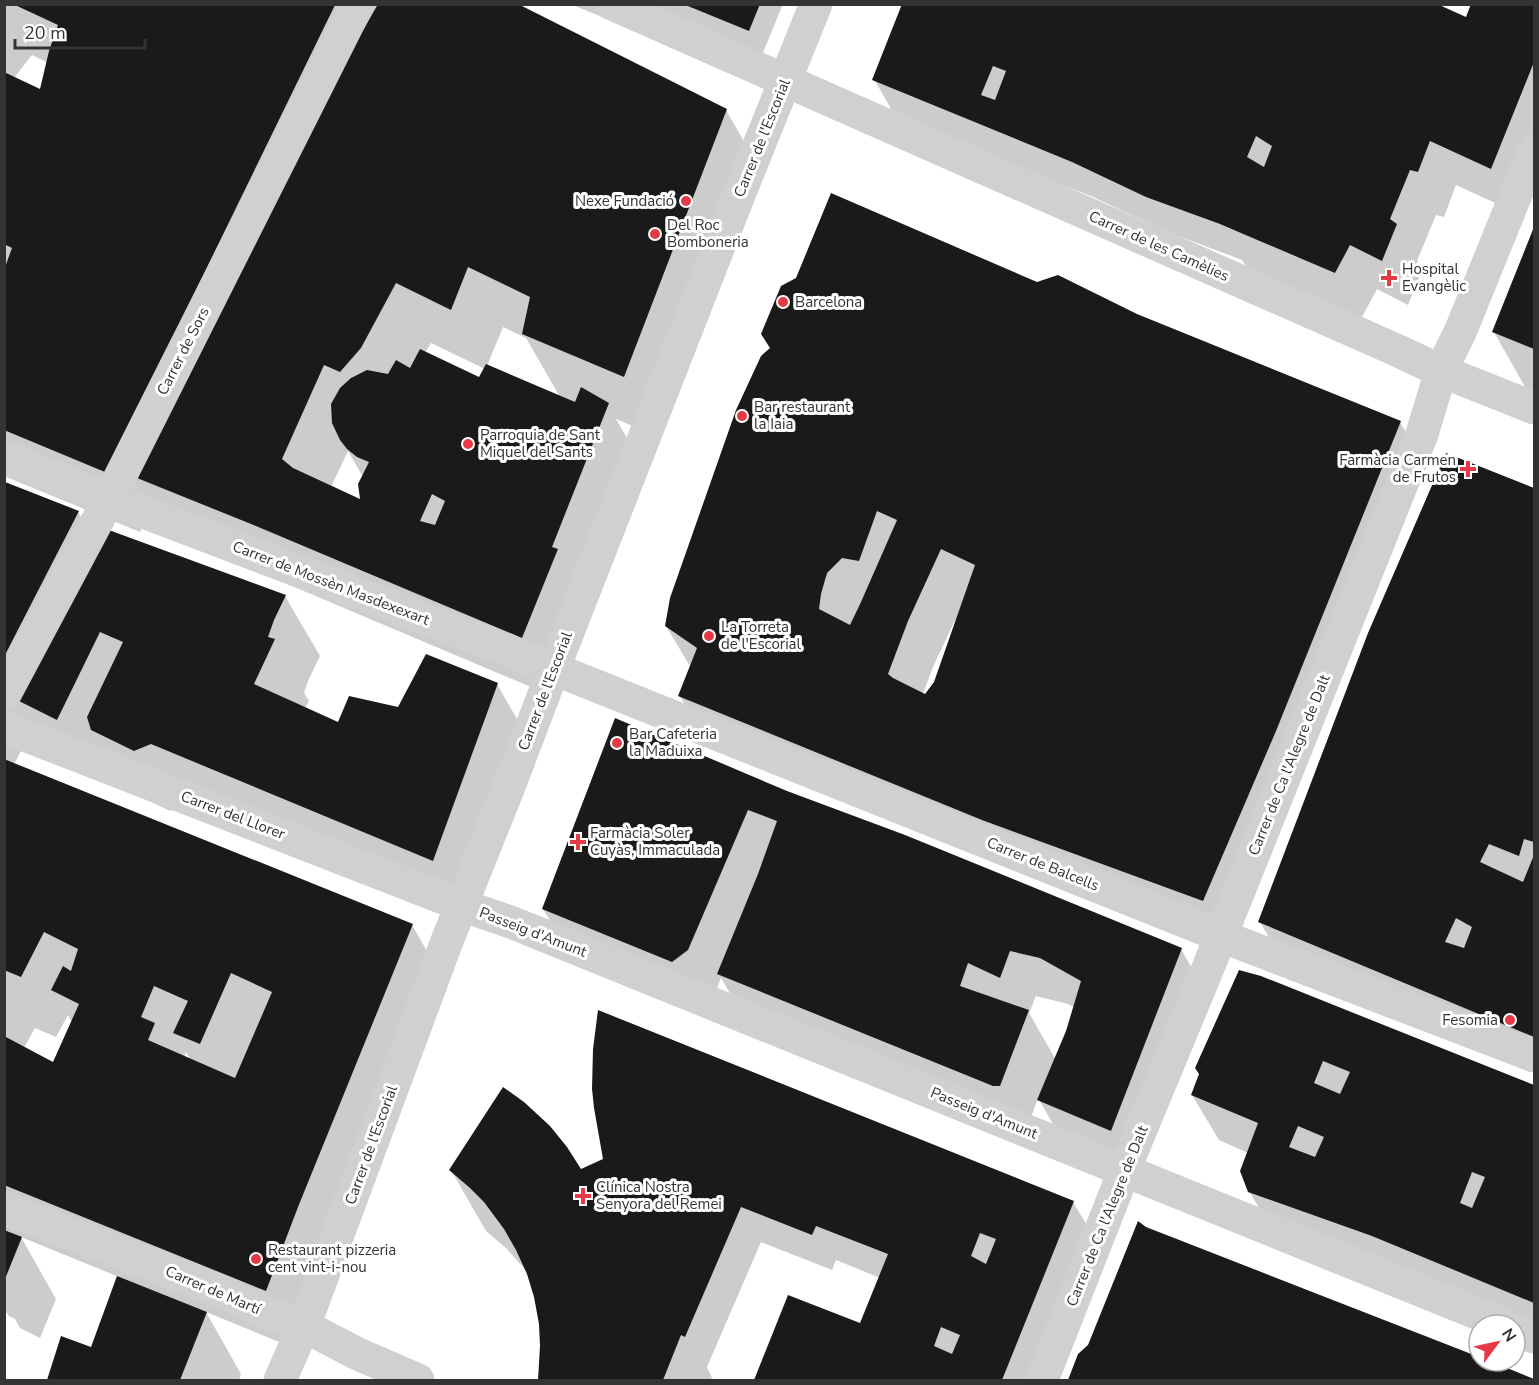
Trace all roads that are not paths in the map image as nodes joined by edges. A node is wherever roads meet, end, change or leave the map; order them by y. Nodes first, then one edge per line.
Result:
1 (358, 4) edge
2 (612, 4) edge
3 (816, 4) edge
4 (785, 81) junction
5 (1534, 150) edge
6 (1441, 371) junction
7 (1534, 408) edge
8 (4, 457) edge
9 (109, 499) junction
10 (554, 668) junction
11 (4, 696) edge
12 (4, 727) edge
13 (461, 905) junction
14 (1221, 936) junction
15 (1534, 1056) edge
16 (1125, 1170) junction
17 (4, 1208) edge
18 (1477, 1313) edge
19 (304, 1326) junction
20 (280, 1380) edge
21 (418, 1380) edge
22 (1042, 1380) edge

1 - 9 street, Carrer de Sors
2 - 4 street, Carrer de les Camèlies
3 - 4 street, Carrer de l'Escorial
4 - 6 street, Carrer de les Camèlies
4 - 10 street, Carrer de l'Escorial
5 - 6 street, Carrer de Ca l'Alegre de Dalt
6 - 7 street, Carrer de les Camèlies
6 - 14 street, Carrer de Ca l'Alegre de Dalt
8 - 9 street, Carrer de Mossèn Masdexexart
9 - 10 street, Carrer de Mossèn Masdexexart
9 - 11 street, Carrer de Sors
10 - 13 street, Carrer de l'Escorial
10 - 14 street, Carrer de Balcells
12 - 13 street, Carrer del Llorer
13 - 16 street, Passeig d'Amunt
13 - 19 street, Carrer de l'Escorial
14 - 15 street, Carrer de Balcells
14 - 16 street, Carrer de Ca l'Alegre de Dalt
16 - 18 street, Passeig d'Amunt
16 - 22 street, Carrer de Ca l'Alegre de Dalt
17 - 19 street, Carrer de Martí
19 - 20 street, Carrer de l'Escorial
19 - 21 street, Carrer de Martí

